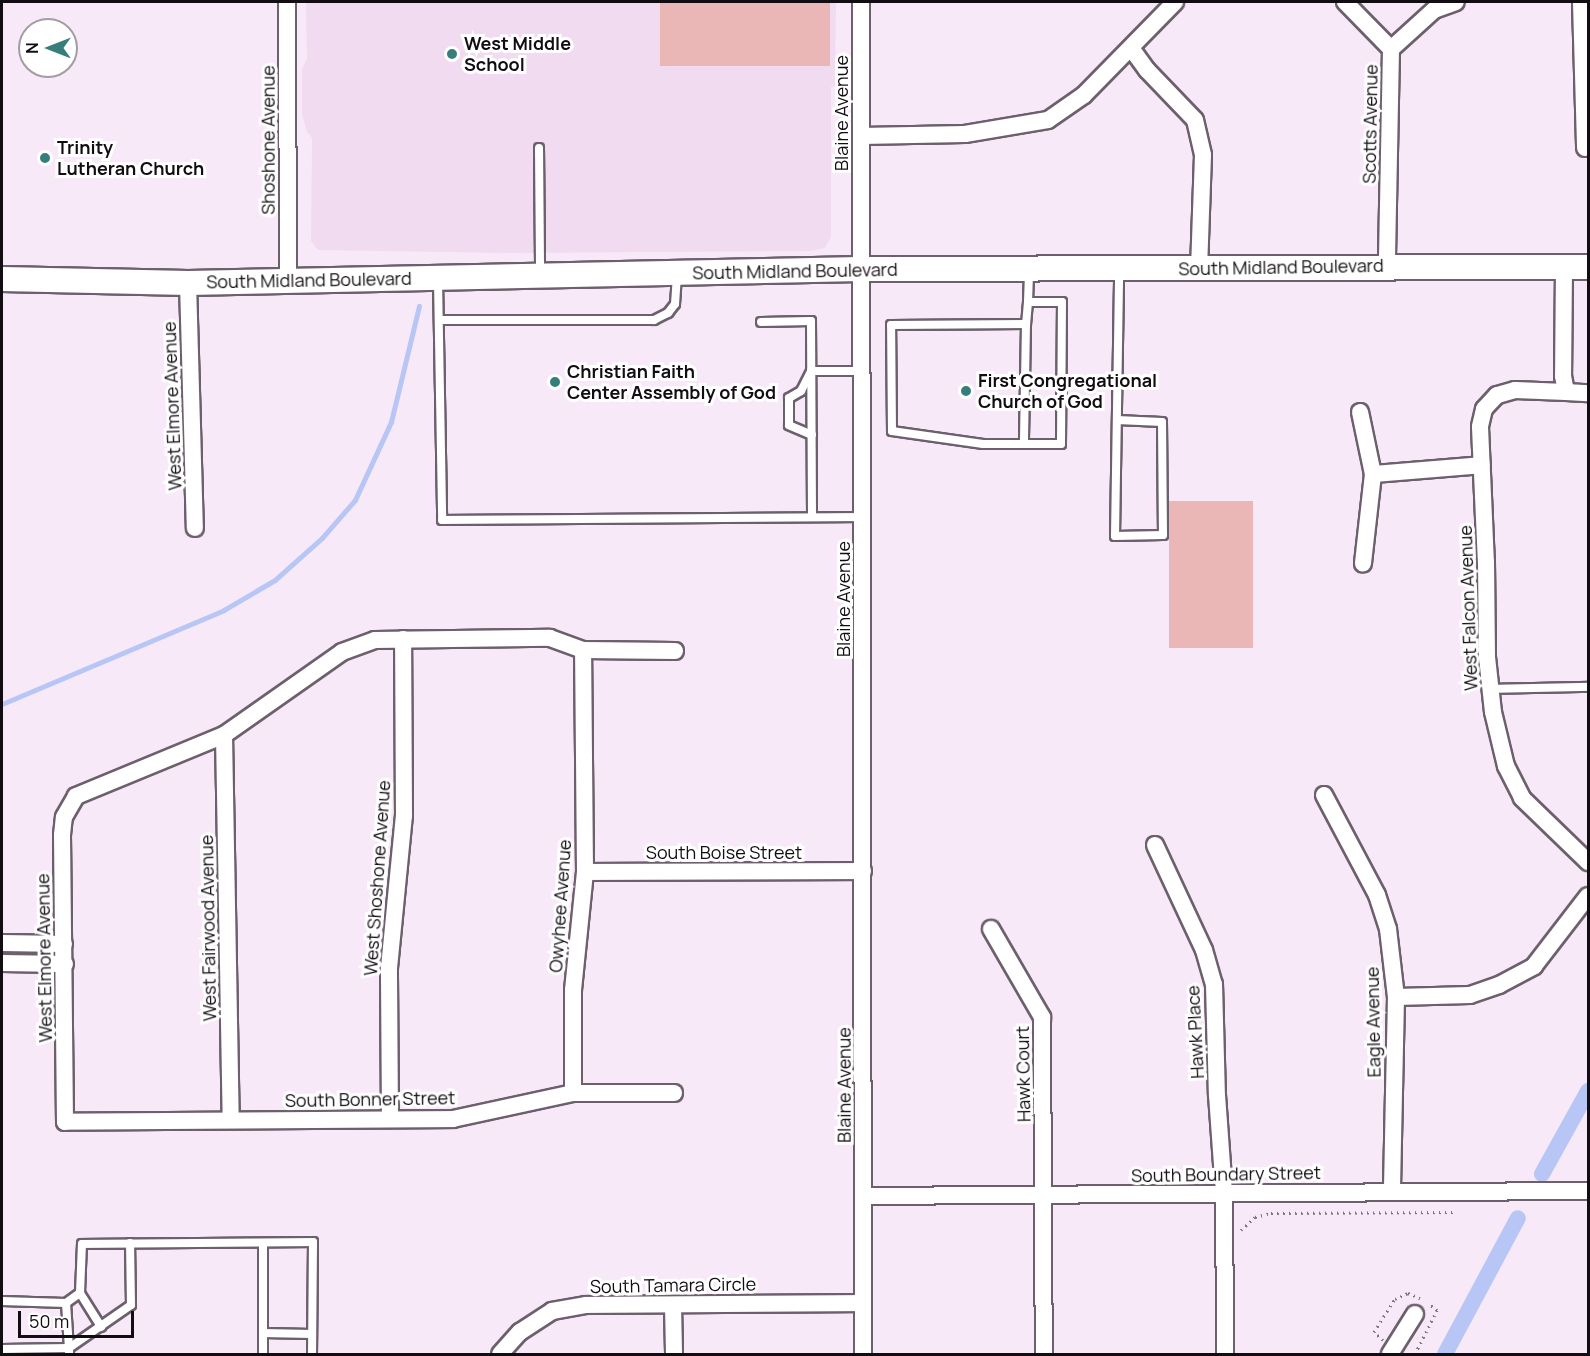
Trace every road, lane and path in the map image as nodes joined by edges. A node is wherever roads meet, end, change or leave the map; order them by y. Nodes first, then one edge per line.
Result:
1 (287, 2) edge
2 (861, 2) edge
3 (1175, 2) edge
4 (1345, 2) edge
5 (1456, 2) edge
6 (1581, 2) edge
7 (1131, 48) junction
8 (1391, 49) junction
9 (861, 136) junction
10 (539, 148) dead end
11 (1585, 148) dead end
12 (1387, 266) junction
13 (1564, 267) junction
14 (1588, 267) edge
15 (1119, 268) junction
16 (1199, 268) junction
17 (861, 269) junction
18 (1029, 269) junction
19 (677, 273) junction
20 (540, 275) junction
21 (438, 276) junction
22 (2, 279) edge
23 (288, 279) junction
24 (188, 283) junction
25 (1028, 302) junction
26 (439, 320) junction
27 (761, 322) dead end
28 (1026, 324) junction
29 (861, 371) junction
30 (811, 372) junction
31 (1566, 392) junction
32 (1588, 393) edge
33 (1360, 412) dead end
34 (1117, 420) junction
35 (812, 435) junction
36 (1024, 444) junction
37 (1482, 465) junction
38 (1373, 474) junction
39 (812, 517) junction
40 (862, 517) junction
41 (195, 528) dead end
42 (1363, 563) dead end
43 (402, 639) junction
44 (583, 650) junction
45 (675, 651) dead end
46 (1588, 687) edge
47 (1490, 688) junction
48 (224, 735) junction
49 (1324, 795) dead end
50 (1155, 845) dead end
51 (1588, 862) edge
52 (863, 871) junction
53 (585, 872) junction
54 (1588, 896) edge
55 (991, 929) dead end
56 (2, 943) edge
57 (64, 944) junction
58 (2, 963) edge
59 (65, 964) junction
60 (1396, 998) junction
61 (573, 1093) junction
62 (674, 1094) dead end
63 (390, 1119) junction
64 (231, 1120) junction
65 (65, 1122) joint
66 (1392, 1191) junction
67 (1588, 1191) edge
68 (1224, 1193) junction
69 (864, 1196) junction
70 (1043, 1196) junction
71 (1456, 1212) dead end
72 (1240, 1236) dead end
73 (263, 1242) junction
74 (130, 1244) junction
75 (80, 1293) junction
76 (2, 1300) edge
77 (66, 1303) junction
78 (863, 1303) junction
79 (673, 1305) junction
80 (1415, 1314) dead end
81 (101, 1327) junction
82 (263, 1333) junction
83 (312, 1334) junction
84 (2, 1348) edge
85 (69, 1351) edge
86 (263, 1354) edge
87 (312, 1354) edge
88 (500, 1354) edge
89 (674, 1354) edge
90 (863, 1354) edge
91 (1044, 1354) edge
92 (1225, 1354) edge
93 (1390, 1354) edge

1 - 23 street, Shoshone Avenue
2 - 9 street, Blaine Avenue
3 - 7 street
4 - 8 street, Scotts Avenue
5 - 8 street
6 - 11 street
7 - 9 street
7 - 16 street
8 - 12 street, Scotts Avenue
9 - 17 street, Blaine Avenue
10 - 20 lane
12 - 13 main road, South Midland Boulevard
12 - 16 main road, South Midland Boulevard
13 - 14 main road, South Midland Boulevard
13 - 31 street
15 - 16 main road, South Midland Boulevard
15 - 18 main road, South Midland Boulevard
15 - 34 lane
17 - 18 main road, South Midland Boulevard
17 - 19 main road, South Midland Boulevard
17 - 29 street, Blaine Avenue
18 - 25 lane
19 - 20 main road, South Midland Boulevard
19 - 26 lane
20 - 21 main road, South Midland Boulevard
21 - 23 main road, South Midland Boulevard
21 - 26 lane
22 - 24 main road, South Midland Boulevard
23 - 24 main road, South Midland Boulevard
24 - 41 street, West Elmore Avenue
25 - 28 lane
25 - 36 lane
26 - 39 lane
27 - 30 lane
28 - 36 lane
28 - 36 lane
29 - 30 lane
29 - 40 street, Blaine Avenue
30 - 35 lane
30 - 35 lane
31 - 32 street, West Falcon Avenue
31 - 37 street, West Falcon Avenue
33 - 38 street
34 - 34 lane
35 - 39 lane
37 - 38 street
37 - 47 street, West Falcon Avenue
38 - 42 street
39 - 40 lane
40 - 52 street, Blaine Avenue
43 - 44 street
43 - 48 street
43 - 63 street, West Shoshone Avenue
44 - 45 street
44 - 53 street, Owyhee Avenue
46 - 47 lane
47 - 51 street, West Falcon Avenue
48 - 57 street, West Elmore Avenue
48 - 64 street, West Fairwood Avenue
49 - 60 street, Eagle Avenue
50 - 68 street, Hawk Place
52 - 53 street, South Boise Street
52 - 69 street, Blaine Avenue
53 - 61 street, Owyhee Avenue
54 - 60 street
55 - 70 street, Hawk Court
56 - 57 street
57 - 59 street, West Elmore Avenue
58 - 59 street
59 - 65 street, West Elmore Avenue
60 - 66 street, Eagle Avenue
61 - 62 street, South Bonner Street
61 - 63 street, South Bonner Street
63 - 64 street, South Bonner Street
64 - 65 street, South Bonner Street
66 - 67 street, South Boundary Street
66 - 68 street, South Boundary Street
68 - 70 street, South Boundary Street
68 - 92 street, Hawk Place
69 - 70 street, South Boundary Street
69 - 78 street, Blaine Avenue
70 - 91 street, Hawk Court
71 - 72 path
73 - 74 lane
73 - 82 lane
73 - 83 lane
74 - 75 lane
74 - 81 lane
75 - 77 lane
75 - 81 lane
76 - 77 lane
77 - 85 lane
78 - 79 street, South Tamara Circle
78 - 90 street, Blaine Avenue
79 - 88 street, South Tamara Circle
79 - 89 street
80 - 93 street
81 - 85 lane
82 - 83 lane
82 - 86 lane
83 - 87 lane
84 - 85 lane

